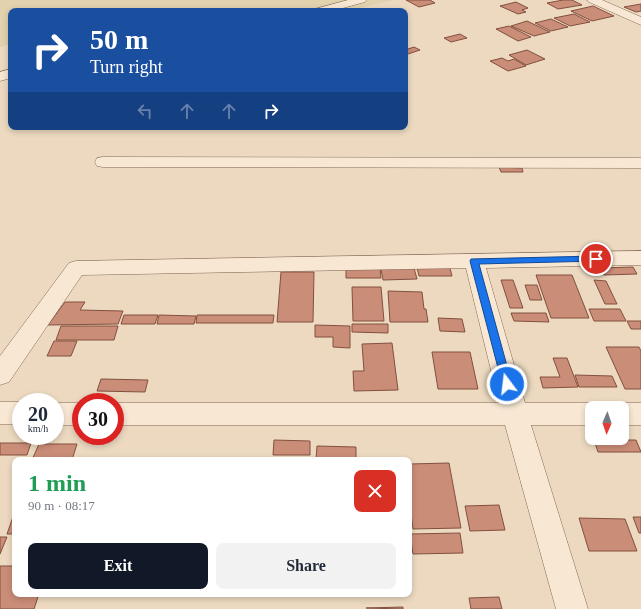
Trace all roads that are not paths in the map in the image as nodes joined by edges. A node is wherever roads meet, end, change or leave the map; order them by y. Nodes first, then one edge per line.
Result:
1 (361, 0) edge
2 (593, 0) edge
3 (330, 8) edge
4 (641, 20) edge
5 (103, 162) dead end
6 (641, 163) edge
7 (641, 258) edge
8 (474, 261) junction
9 (0, 375) edge
10 (0, 413) edge
11 (12, 414) edge
12 (124, 414) edge
13 (515, 414) junction
14 (585, 414) edge
15 (629, 414) edge
16 (641, 414) edge
17 (572, 609) edge

1 - 3 street
2 - 4 street
5 - 6 street
7 - 8 street
8 - 9 street
8 - 13 street
10 - 11 street
12 - 13 street
13 - 14 street
13 - 17 street
15 - 16 street

